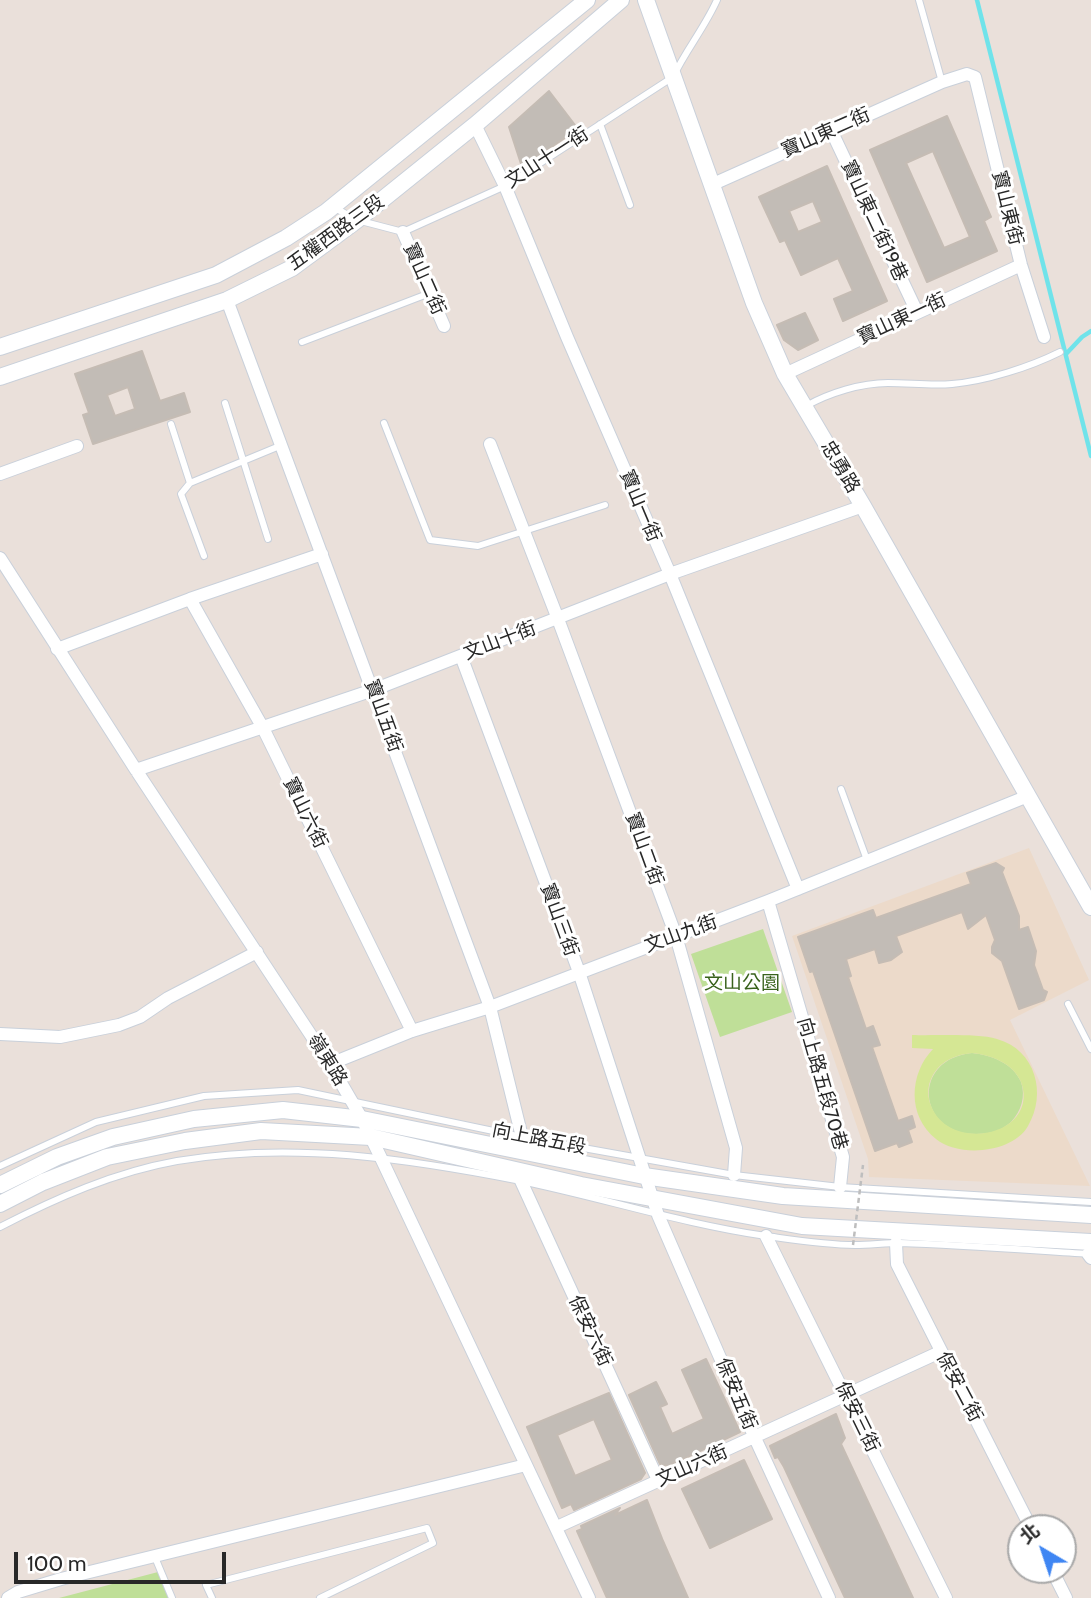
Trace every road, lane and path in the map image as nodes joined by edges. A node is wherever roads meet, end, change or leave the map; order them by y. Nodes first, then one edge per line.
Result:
1 (587, 0) edge
2 (621, 0) edge
3 (646, 0) edge
4 (718, 0) edge
5 (919, 0) edge
6 (673, 77) junction
7 (975, 77) joint
8 (942, 82) junction
9 (600, 124) junction
10 (475, 125) junction
11 (831, 131) junction
12 (711, 185) junction
13 (505, 186) junction
14 (630, 205) dead end
15 (333, 206) junction
16 (357, 220) junction
17 (403, 232) junction
18 (1021, 265) junction
19 (430, 293) junction
20 (227, 300) junction
21 (917, 312) junction
22 (444, 326) dead end
23 (1044, 337) dead end
24 (302, 342) dead end
25 (0, 346) edge
26 (1060, 352) dead end
27 (785, 374) junction
28 (0, 377) edge
29 (225, 402) dead end
30 (804, 407) junction
31 (384, 423) dead end
32 (171, 424) dead end
33 (490, 444) dead end
34 (282, 445) junction
35 (77, 446) dead end
36 (242, 461) junction
37 (0, 474) edge
38 (190, 482) junction
39 (606, 505) dead end
40 (863, 506) junction
41 (523, 532) junction
42 (268, 539) dead end
43 (322, 554) junction
44 (204, 556) dead end
45 (0, 558) edge
46 (670, 574) junction
47 (190, 599) junction
48 (558, 619) junction
49 (57, 649) junction
50 (461, 656) junction
51 (373, 690) junction
52 (263, 728) junction
53 (136, 770) junction
54 (841, 789) dead end
55 (1028, 796) junction
56 (867, 861) junction
57 (798, 889) junction
58 (768, 901) junction
59 (1091, 907) edge
60 (676, 936) junction
61 (257, 952) junction
62 (579, 972) junction
63 (1068, 1004) dead end
64 (490, 1007) junction
65 (412, 1031) junction
66 (0, 1034) edge
67 (1090, 1044) edge
68 (330, 1064) junction
69 (351, 1100) junction
70 (362, 1119) junction
71 (522, 1137) junction
72 (371, 1138) junction
73 (381, 1158) junction
74 (639, 1158) junction
75 (863, 1165) dead end
76 (0, 1166) edge
77 (734, 1175) junction
78 (521, 1181) junction
79 (0, 1185) edge
80 (648, 1187) junction
81 (840, 1187) junction
82 (1091, 1202) edge
83 (0, 1204) edge
84 (658, 1215) junction
85 (1091, 1215) edge
86 (0, 1227) edge
87 (766, 1236) junction
88 (896, 1243) junction
89 (853, 1245) junction
90 (1090, 1252) edge
91 (940, 1352) junction
92 (846, 1396) junction
93 (755, 1438) junction
94 (526, 1465) junction
95 (658, 1480) junction
96 (1024, 1514) edge
97 (557, 1527) junction
98 (154, 1555) junction
99 (15, 1596) edge
100 (172, 1598) edge
101 (212, 1598) edge
102 (320, 1598) edge
103 (589, 1598) edge
104 (829, 1598) edge
105 (946, 1598) edge

1 - 15 main road, 五權西路三段
2 - 10 main road, 五權西路三段
3 - 6 main road, 忠勇路
4 - 6 lane, 文山十一街
5 - 8 lane
6 - 9 lane, 文山十一街
6 - 12 main road, 忠勇路
7 - 8 street, 寶山東二街
7 - 18 street, 寶山東街
8 - 11 street, 寶山東二街
9 - 13 lane, 文山十一街
9 - 14 lane
10 - 13 street, 寶山一街
10 - 16 main road, 五權西路三段
11 - 12 street, 寶山東二街
11 - 21 street, 寶山東二街19巷
12 - 27 main road, 忠勇路
13 - 17 lane, 文山十一街
13 - 46 street, 寶山一街
15 - 16 lane
15 - 25 main road, 五權西路三段
16 - 17 lane
16 - 20 main road, 五權西路三段
17 - 19 street, 寶山二街
18 - 21 street, 寶山東一街
18 - 23 street, 寶山東街
19 - 22 street, 寶山二街
19 - 24 lane
20 - 28 main road, 五權西路三段
20 - 34 street, 寶山五街
21 - 27 street, 寶山東一街
26 - 30 lane
27 - 30 main road, 忠勇路
29 - 36 lane
30 - 40 main road, 忠勇路
31 - 41 lane
32 - 38 lane
33 - 41 street, 寶山二街
34 - 36 lane
34 - 43 street, 寶山五街
35 - 37 street
36 - 38 lane
36 - 42 lane
38 - 44 lane
39 - 41 lane
40 - 46 street, 文山十街
40 - 55 main road, 忠勇路
41 - 48 street, 寶山二街
43 - 47 street
43 - 51 street, 寶山五街
45 - 49 street, 嶺東路
46 - 48 street, 文山十街
46 - 57 street, 寶山一街
47 - 49 street
47 - 52 street, 寶山六街
48 - 50 street, 文山十街
48 - 60 street, 寶山二街
49 - 53 street, 嶺東路
50 - 51 street, 文山十街
50 - 62 street, 寶山三街
51 - 52 street, 文山十街
51 - 64 street, 寶山五街
52 - 53 street, 文山十街
52 - 65 street, 寶山六街
53 - 61 street, 嶺東路
54 - 56 lane
55 - 56 street, 文山九街
55 - 59 main road, 忠勇路
56 - 57 street, 文山九街
57 - 58 street, 文山九街
58 - 60 street, 文山九街
58 - 81 street, 向上路五段70巷
60 - 62 street, 文山九街
60 - 77 street, 寶山二街
61 - 66 street
61 - 68 street, 嶺東路
62 - 64 street, 文山九街
62 - 74 street, 寶山三街
63 - 67 lane
64 - 65 street, 文山九街
64 - 71 street, 寶山五街
65 - 68 street, 文山九街
68 - 69 street, 嶺東路
69 - 70 street, 嶺東路
69 - 71 lane, 向上路五段
69 - 76 lane, 向上路五段
70 - 72 street, 嶺東路
70 - 79 main road, 向上路五段
70 - 80 main road, 向上路五段
71 - 74 lane, 向上路五段
72 - 73 street, 嶺東路
72 - 80 main road, 向上路五段
72 - 83 main road, 向上路五段
73 - 78 lane, 向上路五段
73 - 86 lane, 向上路五段
73 - 94 street, 嶺東路
74 - 77 lane, 向上路五段
74 - 80 street, 寶山三街
75 - 89 path, bridge
77 - 81 lane, 向上路五段
78 - 84 lane, 向上路五段
78 - 95 street, 保安六街
80 - 84 street, 保安五街
80 - 85 main road, 向上路五段
80 - 90 main road, 向上路五段
81 - 82 lane, 向上路五段
84 - 87 lane, 向上路五段
84 - 93 street, 保安五街
87 - 89 lane, 向上路五段
87 - 92 street, 保安三街
88 - 89 lane, 向上路五段
88 - 90 lane, 向上路五段
88 - 91 street, 保安二街
91 - 92 street, 文山六街
91 - 96 street, 保安二街
92 - 93 street, 文山六街
92 - 105 street, 保安三街
93 - 95 street, 文山六街
93 - 104 street, 保安五街
94 - 97 street, 嶺東路
94 - 98 street
95 - 97 street, 文山六街
97 - 103 street, 嶺東路
98 - 99 street
98 - 100 lane
101 - 102 lane

